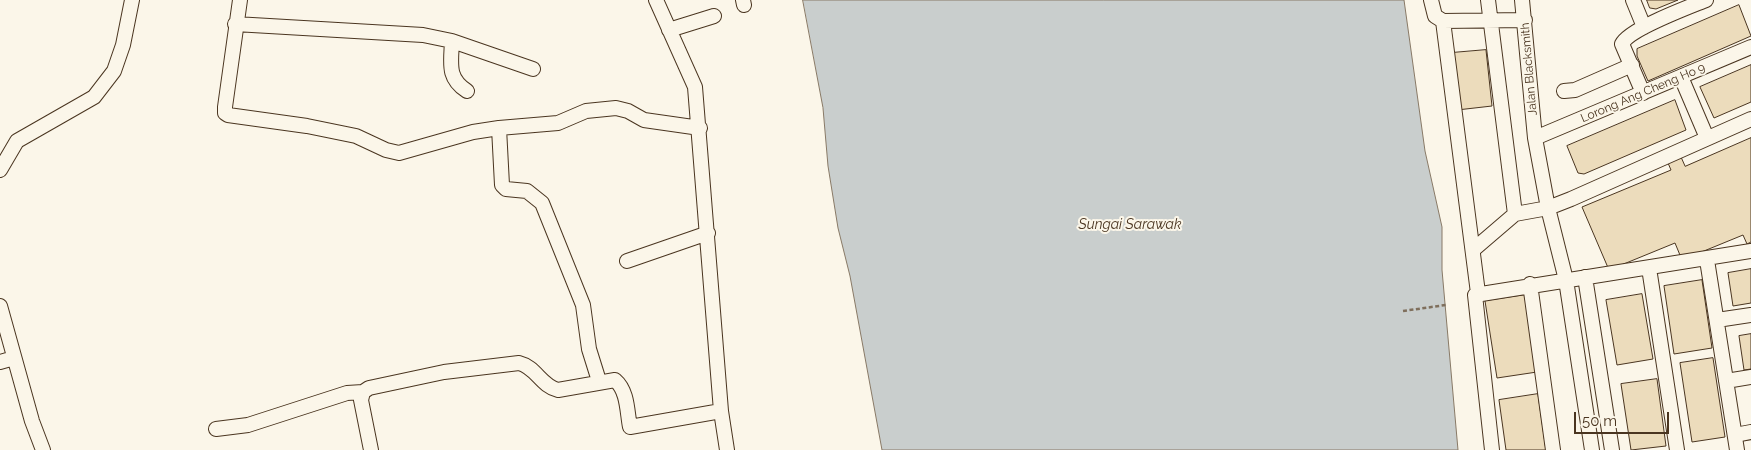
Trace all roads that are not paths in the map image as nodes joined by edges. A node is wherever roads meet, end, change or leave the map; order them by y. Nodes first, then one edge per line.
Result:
1 (132, 0) edge
2 (240, 0) edge
3 (656, 0) edge
4 (1431, 0) edge
5 (1488, 0) edge
6 (1522, 0) edge
7 (1633, 0) edge
8 (1703, 1) edge
9 (714, 16) dead end
10 (1491, 20) junction
11 (1525, 20) junction
12 (1443, 21) junction
13 (235, 24) junction
14 (1644, 27) junction
15 (669, 30) junction
16 (452, 41) junction
17 (1751, 47) edge
18 (1632, 65) junction
19 (533, 69) dead end
20 (1681, 77) junction
21 (1564, 90) dead end
22 (467, 91) dead end
23 (1643, 92) junction
24 (1751, 119) edge
25 (499, 128) junction
26 (700, 128) junction
27 (1535, 138) junction
28 (1707, 138) junction
29 (0, 170) edge
30 (1548, 208) junction
31 (1515, 214) junction
32 (708, 233) junction
33 (1473, 250) junction
34 (1751, 251) edge
35 (1707, 260) junction
36 (627, 261) dead end
37 (1649, 268) junction
38 (1585, 277) junction
39 (1566, 280) junction
40 (1530, 284) junction
41 (1478, 293) junction
42 (0, 306) edge
43 (1751, 315) edge
44 (1717, 320) junction
45 (14, 358) junction
46 (0, 362) edge
47 (1751, 377) edge
48 (599, 381) junction
49 (1726, 381) junction
50 (363, 392) junction
51 (721, 411) junction
52 (216, 429) dead end
53 (1751, 432) edge
54 (1735, 435) junction
55 (43, 450) edge
56 (371, 450) edge
57 (727, 450) edge
58 (1492, 450) edge
59 (1553, 450) edge
60 (1592, 450) edge
61 (1612, 450) edge
62 (1677, 450) edge
63 (1737, 450) edge

1 - 29 street
2 - 13 street
3 - 15 street
4 - 12 street
5 - 10 street
6 - 11 street, Jalan Blacksmith
7 - 14 street
8 - 14 street
9 - 15 street
10 - 11 street
10 - 12 street
10 - 31 street
11 - 27 street, Jalan Blacksmith
12 - 33 street
13 - 16 street
13 - 25 street
14 - 18 street
15 - 26 street
16 - 19 street
16 - 22 street
17 - 20 street, Lorong Ang Cheng Ho 9
18 - 21 street
18 - 23 street
20 - 23 street, Lorong Ang Cheng Ho 9
20 - 28 street
23 - 27 street, Lorong Ang Cheng Ho 9
24 - 28 street
25 - 26 street
25 - 48 street
26 - 32 street
27 - 30 street, Jalan Blacksmith
28 - 30 street
30 - 31 street
30 - 39 street, Jalan Blacksmith
31 - 33 street
32 - 36 street
32 - 51 street
33 - 41 street
34 - 35 street
35 - 37 street
35 - 44 street
37 - 38 street
37 - 62 street
38 - 39 street
38 - 61 street
39 - 40 street
39 - 60 street, Jalan Blacksmith
40 - 41 street
40 - 59 street
41 - 58 street
42 - 45 street
43 - 44 street
44 - 49 street
45 - 46 street
45 - 55 street
47 - 49 street
48 - 50 street
48 - 51 street
49 - 54 street
50 - 52 street
50 - 56 street
51 - 57 street
53 - 54 street
54 - 63 street

